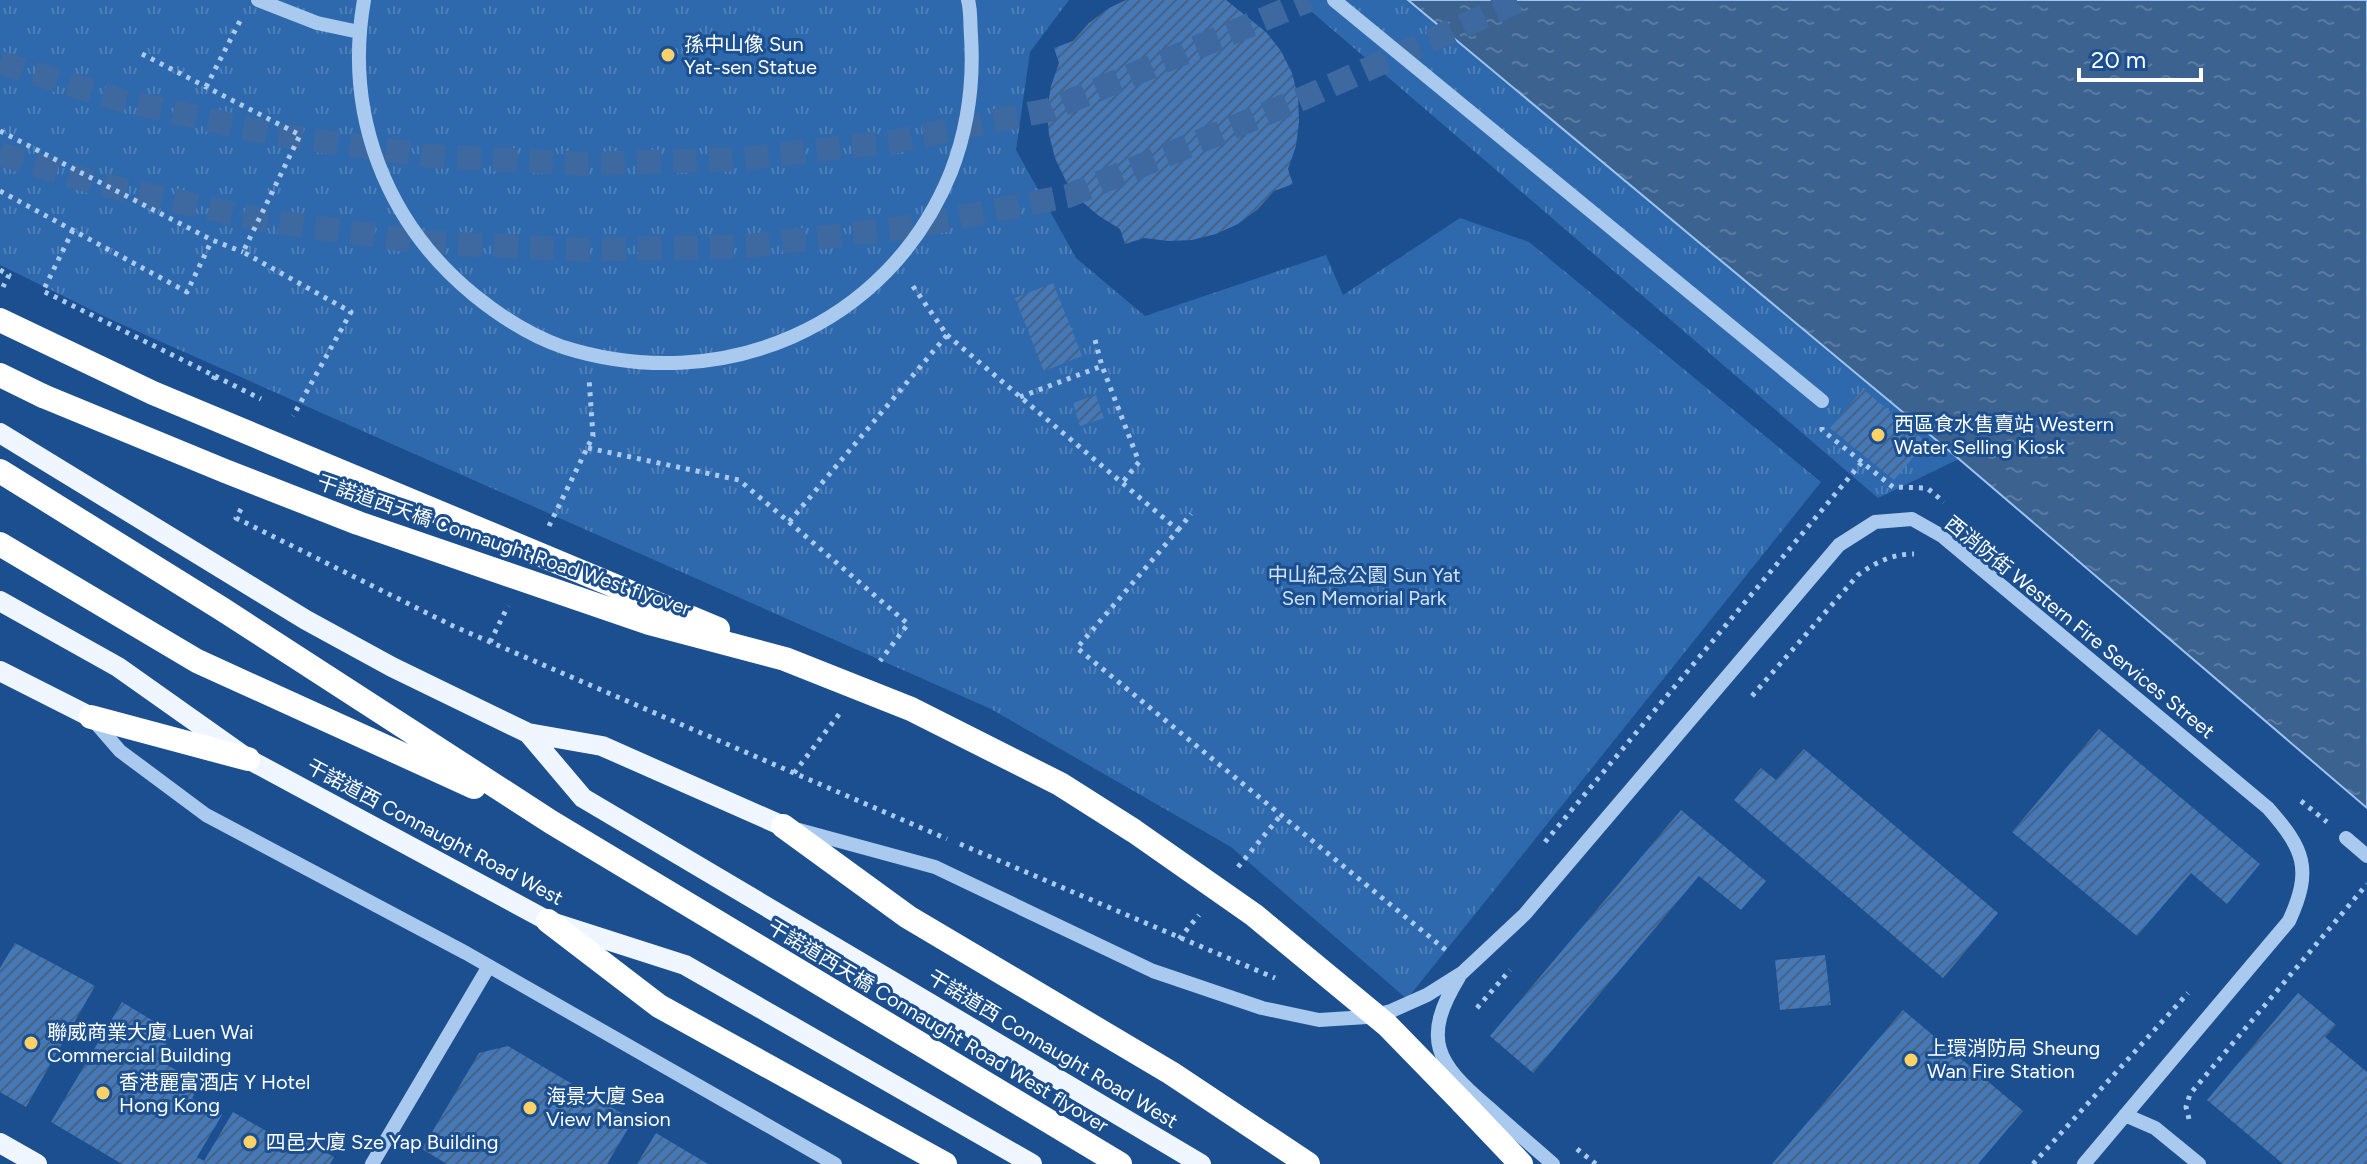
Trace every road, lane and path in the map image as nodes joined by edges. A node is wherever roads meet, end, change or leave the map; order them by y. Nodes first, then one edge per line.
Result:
1 (258, 0) edge
2 (364, 0) edge
3 (968, 0) edge
4 (1334, 0) edge
5 (244, 12) dead end
6 (359, 32) junction
7 (142, 54) dead end
8 (206, 87) junction
9 (0, 131) edge
10 (0, 191) edge
11 (73, 230) junction
12 (212, 240) junction
13 (243, 252) junction
14 (898, 260) junction
15 (0, 270) edge
16 (0, 291) edge
17 (43, 291) dead end
18 (0, 320) edge
19 (947, 335) junction
20 (1095, 340) dead end
21 (593, 354) junction
22 (1102, 366) junction
23 (0, 375) edge
24 (215, 376) dead end
25 (1020, 397) junction
26 (261, 399) dead end
27 (1822, 401) dead end
28 (290, 422) dead end
29 (0, 433) edge
30 (588, 448) junction
31 (1862, 462) dead end
32 (0, 471) edge
33 (1122, 483) junction
34 (244, 504) dead end
35 (1191, 514) dead end
36 (789, 522) junction
37 (1178, 530) junction
38 (546, 531) dead end
39 (0, 544) edge
40 (1924, 555) dead end
41 (0, 601) edge
42 (511, 601) dead end
43 (490, 642) junction
44 (785, 659) junction
45 (0, 671) edge
46 (870, 673) dead end
47 (1742, 706) dead end
48 (842, 711) dead end
49 (91, 717) junction
50 (528, 733) junction
51 (248, 759) junction
52 (794, 773) junction
53 (551, 822) junction
54 (783, 826) junction
55 (2346, 838) dead end
56 (1543, 845) dead end
57 (2367, 856) edge
58 (2367, 884) edge
59 (548, 921) junction
60 (1451, 955) dead end
61 (489, 966) junction
62 (1511, 969) dead end
63 (1462, 973) junction
64 (1288, 981) dead end
65 (2188, 992) dead end
66 (1469, 1017) dead end
67 (2125, 1115) junction
68 (2191, 1125) dead end
69 (0, 1143) edge
70 (1574, 1145) dead end
71 (37, 1164) edge
72 (372, 1164) edge
73 (835, 1164) edge
74 (945, 1164) edge
75 (1032, 1164) edge
76 (1120, 1164) edge
77 (1201, 1164) edge
78 (1308, 1164) edge
79 (1521, 1164) edge
80 (1553, 1164) edge
81 (1596, 1164) edge
82 (2033, 1164) edge
83 (2084, 1164) edge
84 (2199, 1164) edge

1 - 6 street
2 - 6 street
3 - 14 street
4 - 27 street
5 - 8 path
6 - 21 street
7 - 8 path
8 - 13 path
9 - 12 path
10 - 11 path
11 - 12 path
11 - 17 path
12 - 13 path
13 - 28 path
14 - 19 path
14 - 21 street
15 - 16 path
18 - 44 highway, bridge
19 - 25 path
19 - 36 path
20 - 22 path
21 - 30 path
22 - 25 path
22 - 33 path
23 - 44 highway, 干諾道西天橋 Connaught Road West flyover, bridge
24 - 26 path
25 - 33 path
29 - 50 main road, 干諾道西 Connaught Road West
30 - 36 path
30 - 38 path
31 - 56 path
32 - 53 highway, 干諾道西天橋 Connaught Road West flyover
33 - 37 path
34 - 43 path
35 - 37 path
36 - 46 path
37 - 60 path
39 - 53 highway
40 - 47 path
41 - 51 main road, 干諾道西 Connaught Road West
42 - 43 path
43 - 52 path
44 - 79 highway, 干諾道西天橋 Connaught Road West flyover, bridge
45 - 49 main road
48 - 52 path
49 - 51 highway
49 - 61 street
50 - 54 main road, 干諾道西 Connaught Road West
50 - 77 main road, 干諾道西 Connaught Road West
51 - 59 main road, 干諾道西 Connaught Road West
52 - 64 path
53 - 76 highway, 干諾道西天橋 Connaught Road West flyover
54 - 63 street, 西消防街 Western Fire Services Street
54 - 78 highway
55 - 57 street
58 - 68 path
59 - 74 highway
59 - 75 main road, 干諾道西 Connaught Road West
61 - 72 street
61 - 73 street
62 - 66 path
63 - 67 street, 西消防街 Western Fire Services Street
63 - 80 street, 西消防街 Western Fire Services Street
65 - 82 path
67 - 83 street, 西消防街 Western Fire Services Street
67 - 84 street
69 - 71 main road
70 - 81 path

